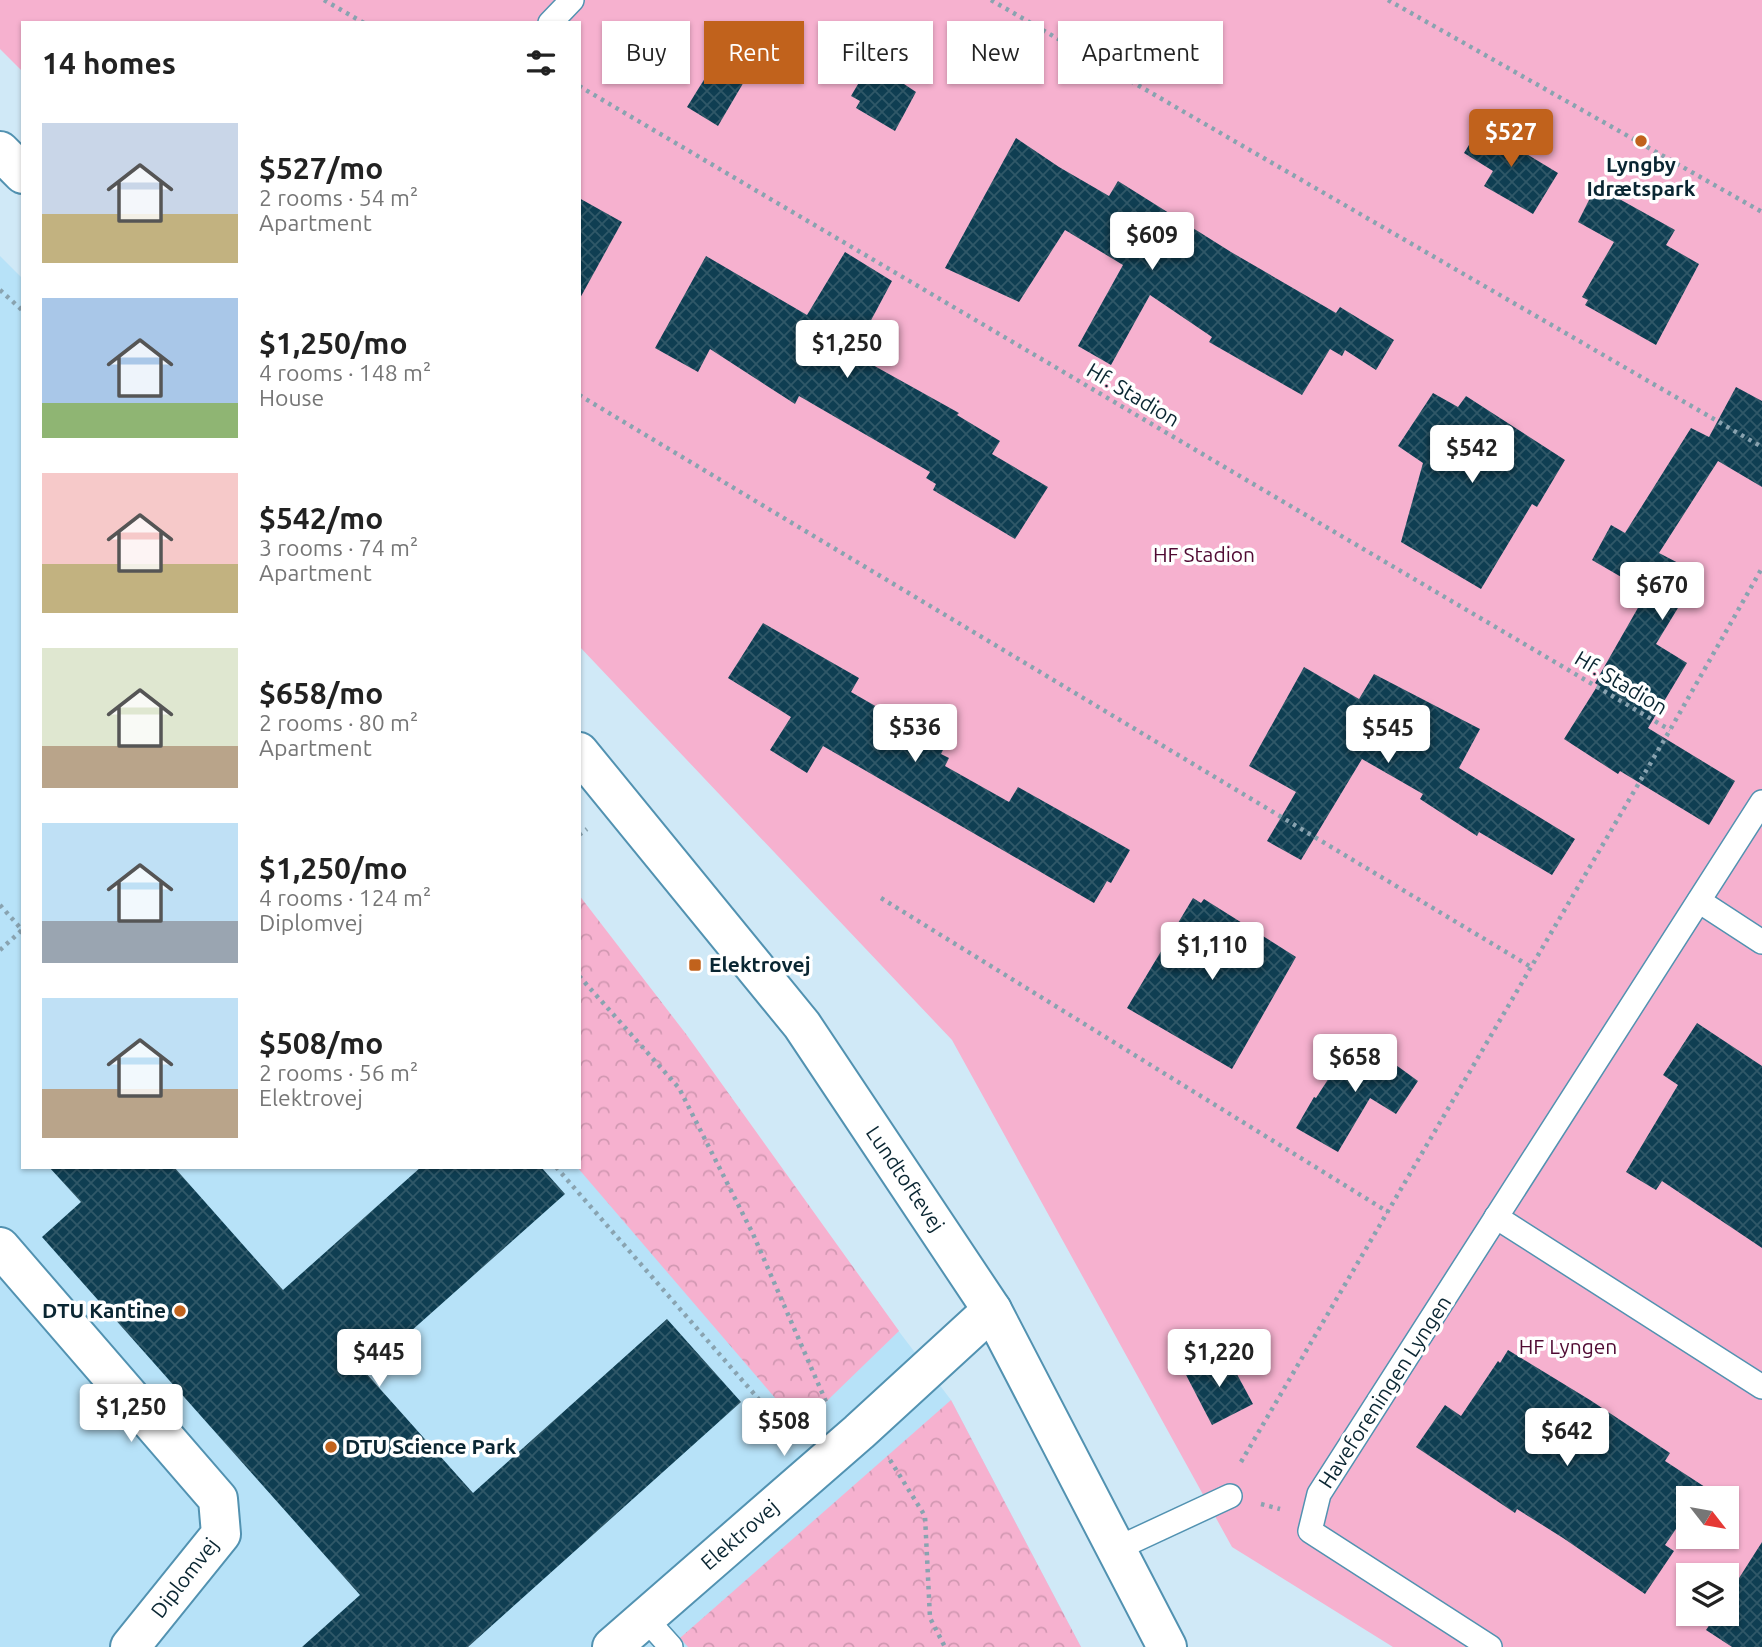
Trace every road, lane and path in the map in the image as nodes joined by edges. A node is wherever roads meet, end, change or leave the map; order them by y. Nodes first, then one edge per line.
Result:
1 (324, 0) edge
2 (572, 0) edge
3 (991, 0) edge
4 (1388, 0) edge
5 (361, 21) edge
6 (552, 21) edge
7 (581, 87) edge
8 (0, 151) edge
9 (21, 172) edge
10 (1762, 212) edge
11 (0, 289) edge
12 (21, 309) edge
13 (581, 397) edge
14 (1762, 447) edge
15 (1762, 568) edge
16 (1670, 730) junction
17 (581, 754) edge
18 (1762, 802) edge
19 (881, 898) dead end
20 (1699, 901) junction
21 (0, 905) edge
22 (21, 930) edge
23 (21, 932) edge
24 (1762, 942) edge
25 (0, 950) edge
26 (1531, 967) junction
27 (581, 978) edge
28 (558, 1169) edge
29 (1388, 1212) junction
30 (1496, 1217) junction
31 (0, 1247) edge
32 (992, 1310) junction
33 (1762, 1387) edge
34 (859, 1432) junction
35 (818, 1467) junction
36 (1230, 1496) junction
37 (1313, 1517) junction
38 (1116, 1549) junction
39 (645, 1618) junction
40 (130, 1647) edge
41 (612, 1647) edge
42 (670, 1647) edge
43 (945, 1647) edge
44 (1167, 1647) edge
45 (1490, 1647) edge

1 - 5 path
2 - 6 lane
3 - 14 path
4 - 10 path
7 - 16 path, Hf. Stadion
8 - 9 street
11 - 12 path
13 - 26 path
15 - 16 path
16 - 26 path
17 - 32 street, Lundtoftevej
18 - 20 lane, Haveforeningen Lyngen
19 - 29 path
20 - 24 lane
20 - 30 lane, Haveforeningen Lyngen
21 - 22 path
23 - 25 path
26 - 29 path
27 - 34 path
28 - 35 path
29 - 36 path
30 - 33 lane
30 - 37 lane, Haveforeningen Lyngen
31 - 40 street, Diplomvej
32 - 34 street, Elektrovej
32 - 38 street, Lundtoftevej
34 - 35 street, Elektrovej
34 - 43 path
35 - 39 street, Elektrovej
36 - 37 path
36 - 38 lane
37 - 45 lane, Haveforeningen Lyngen
38 - 44 street, Lundtoftevej
39 - 41 street, Elektrovej
39 - 42 lane

